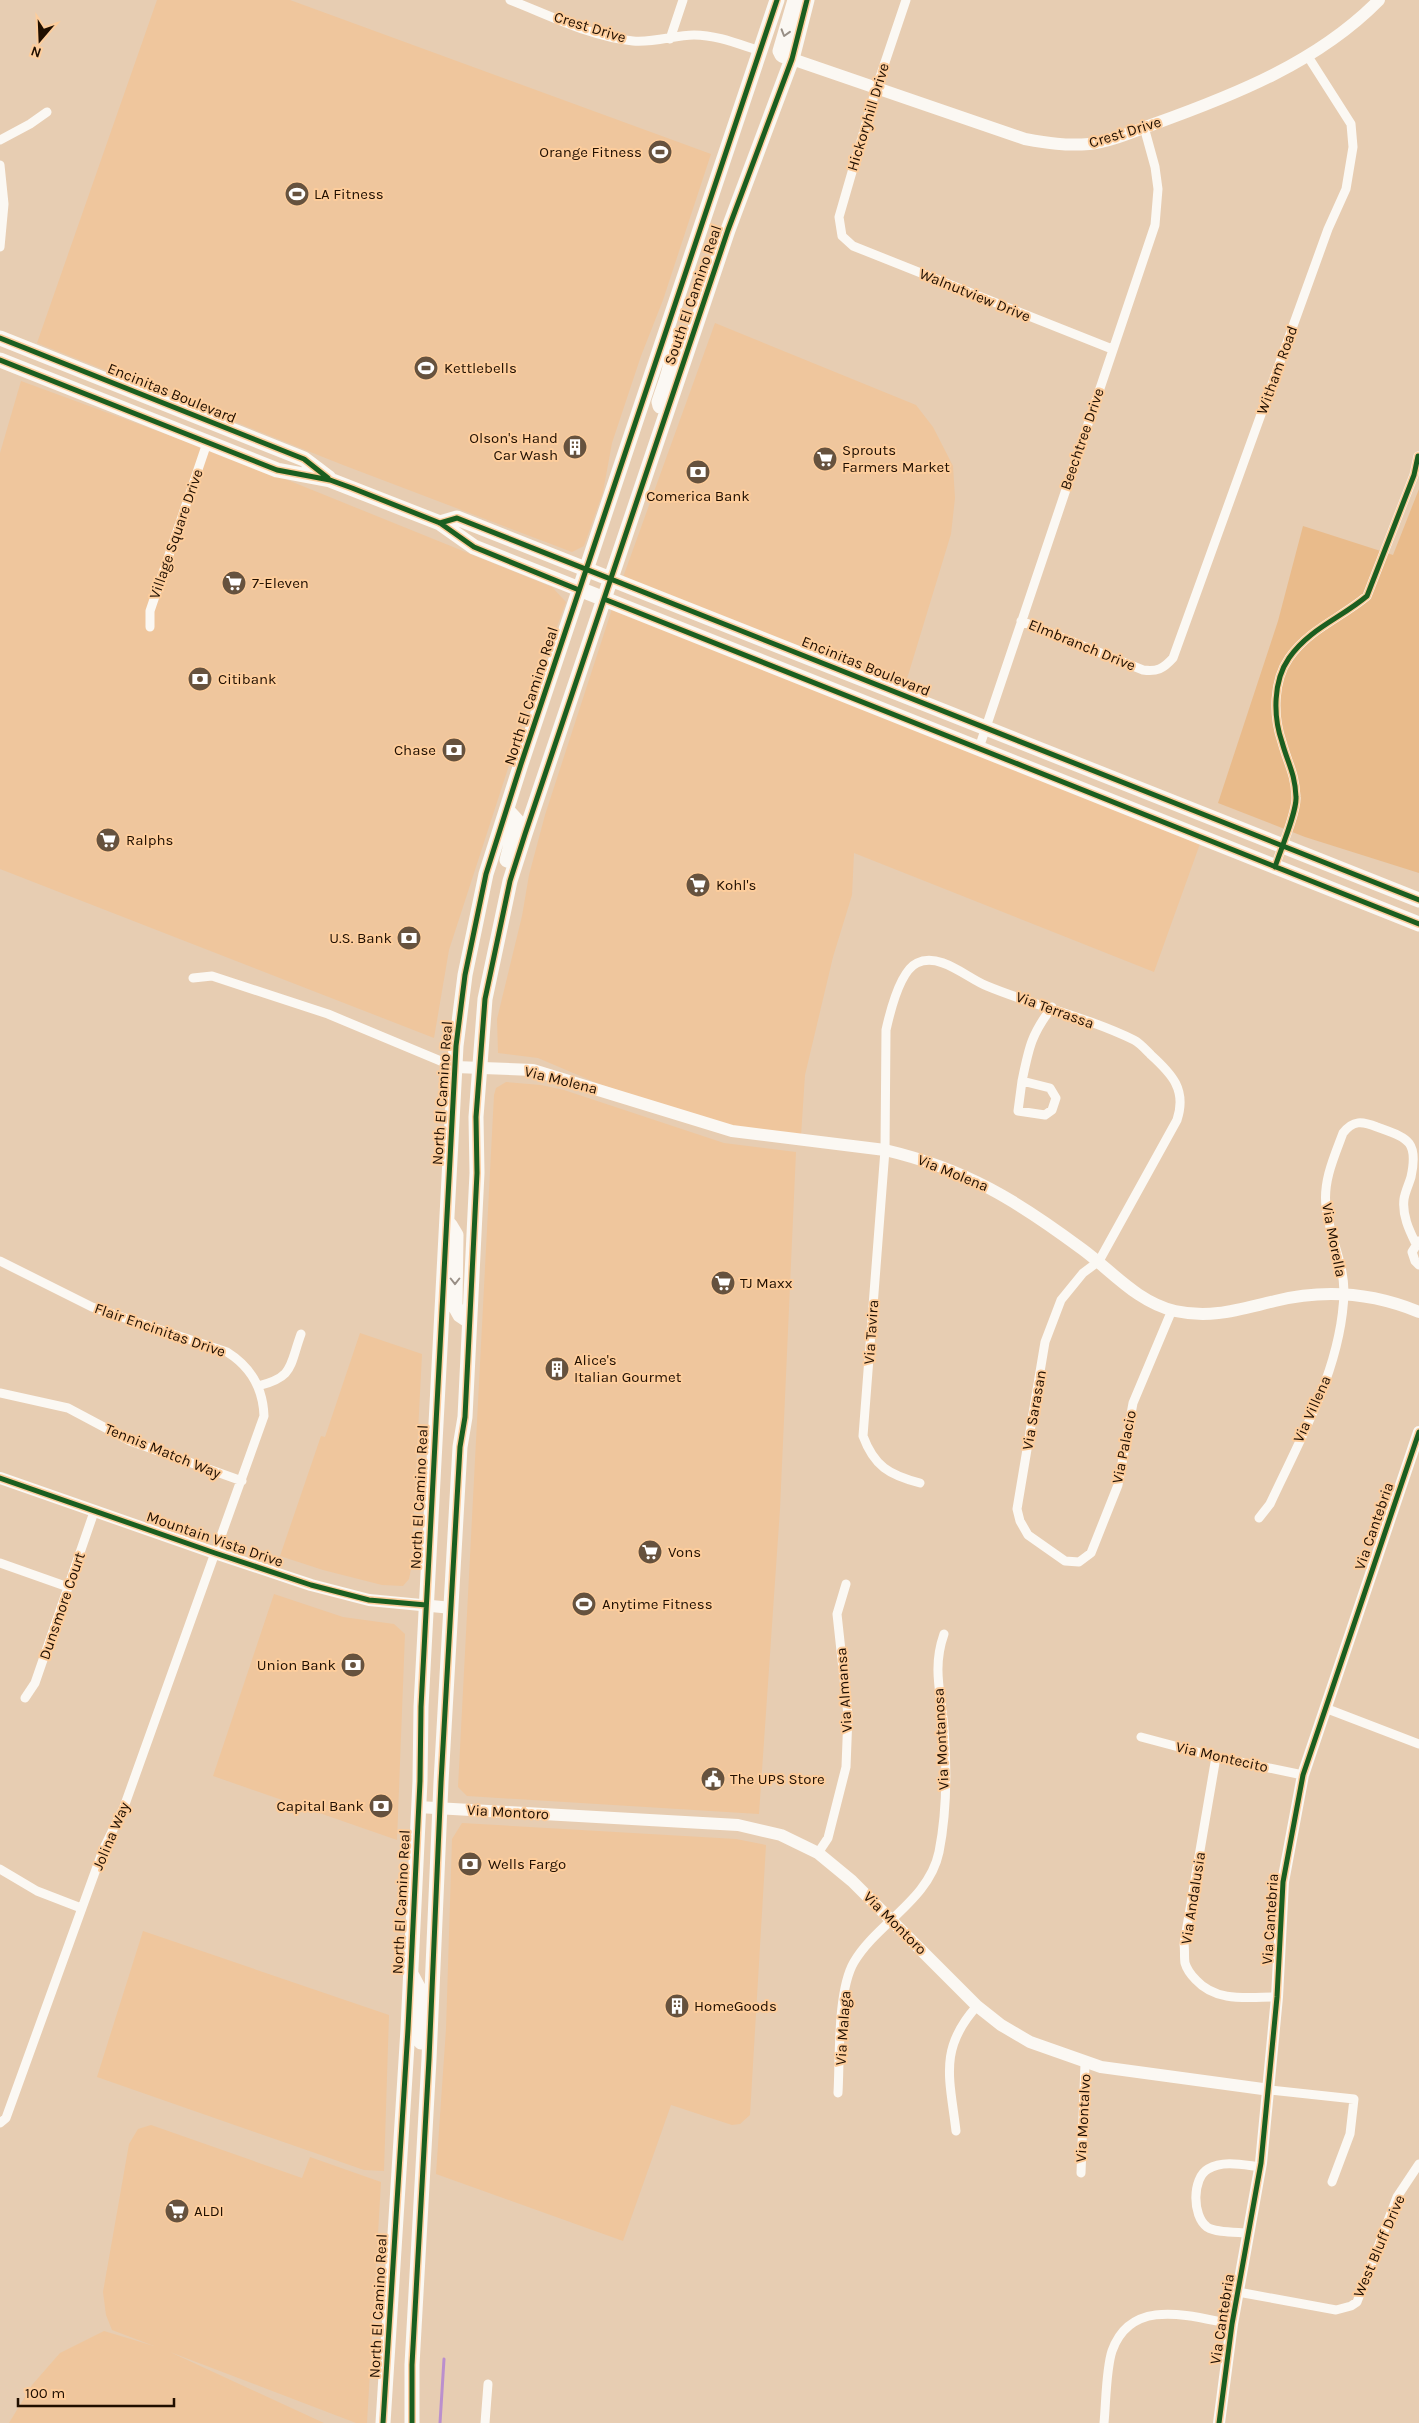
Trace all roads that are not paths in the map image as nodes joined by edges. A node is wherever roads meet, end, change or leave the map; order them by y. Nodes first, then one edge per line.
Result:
1 (510, 0) edge
2 (683, 0) edge
3 (777, 0) edge
4 (795, 0) edge
5 (807, 0) edge
6 (906, 0) edge
7 (1379, 0) edge
8 (670, 39) junction
9 (760, 51) junction
10 (1307, 55) junction
11 (792, 59) junction
12 (876, 89) junction
13 (47, 112) dead end
14 (1144, 127) junction
15 (0, 140) edge
16 (0, 165) edge
17 (842, 236) joint
18 (0, 247) edge
19 (666, 334) junction
20 (0, 338) edge
21 (1112, 349) junction
22 (0, 360) edge
23 (664, 420) junction
24 (208, 443) junction
25 (1418, 456) edge
26 (330, 480) junction
27 (440, 523) junction
28 (586, 569) junction
29 (611, 579) junction
30 (580, 590) junction
31 (604, 599) junction
32 (1021, 621) junction
33 (150, 626) dead end
34 (1143, 670) joint
35 (805, 680) junction
36 (891, 690) junction
37 (986, 726) junction
38 (979, 748) junction
39 (507, 810) junction
40 (1282, 845) junction
41 (1275, 867) junction
42 (510, 881) junction
43 (1419, 900) edge
44 (480, 906) junction
45 (1419, 924) edge
46 (193, 978) dead end
47 (1052, 1007) junction
48 (484, 1016) junction
49 (455, 1067) junction
50 (479, 1068) junction
51 (1022, 1081) junction
52 (885, 1150) junction
53 (446, 1217) junction
54 (1417, 1242) edge
55 (0, 1260) edge
56 (1099, 1261) junction
57 (1419, 1265) edge
58 (1344, 1293) junction
59 (1172, 1310) junction
60 (1419, 1312) edge
61 (469, 1321) junction
62 (301, 1334) dead end
63 (258, 1386) junction
64 (0, 1393) edge
65 (1419, 1432) edge
66 (0, 1478) edge
67 (242, 1481) junction
68 (920, 1482) dead end
69 (94, 1512) junction
70 (1259, 1518) dead end
71 (214, 1554) junction
72 (1060, 1557) joint
73 (0, 1563) edge
74 (846, 1584) dead end
75 (68, 1587) junction
76 (426, 1605) junction
77 (452, 1608) junction
78 (944, 1634) dead end
79 (25, 1698) dead end
80 (1325, 1708) junction
81 (1142, 1737) dead end
82 (1419, 1744) edge
83 (1216, 1757) junction
84 (1303, 1775) junction
85 (418, 1807) junction
86 (440, 1808) junction
87 (818, 1852) junction
88 (0, 1870) edge
89 (81, 1908) junction
90 (892, 1919) junction
91 (411, 1974) junction
92 (1278, 1997) junction
93 (977, 2006) junction
94 (429, 2059) junction
95 (1085, 2064) junction
96 (1270, 2090) junction
97 (838, 2093) dead end
98 (3, 2121) edge
99 (956, 2131) dead end
100 (1419, 2164) edge
101 (1261, 2167) junction
102 (1080, 2173) dead end
103 (1332, 2182) dead end
104 (1248, 2233) junction
105 (1238, 2292) junction
106 (1232, 2324) junction
107 (488, 2384) dead end
108 (383, 2423) edge
109 (412, 2423) edge
110 (485, 2423) edge
111 (1104, 2423) edge
112 (1219, 2423) edge

1 - 8 street, Crest Drive
2 - 8 street
3 - 9 main road, South El Camino Real
4 -> 11 main road
5 - 11 main road, South El Camino Real
6 - 12 street, Hickoryhill Drive
7 - 10 street, Crest Drive
8 - 9 street, Crest Drive
9 - 19 main road, South El Camino Real
10 - 14 street, Crest Drive
10 - 34 street, Witham Road
11 - 12 street, Crest Drive
11 - 23 main road, South El Camino Real
12 - 14 street, Crest Drive
12 - 17 street, Hickoryhill Drive
13 - 15 street
14 - 21 street, Beechtree Drive
16 - 18 street
17 - 21 street, Walnutview Drive
19 - 23 main road
19 - 28 main road, South El Camino Real
20 - 26 main road, Encinitas Boulevard
21 - 32 street, Beechtree Drive
22 - 24 main road, Encinitas Boulevard
23 - 29 main road, South El Camino Real
24 - 26 main road, Encinitas Boulevard
24 - 33 street, Village Square Drive
25 - 40 street
26 - 27 main road, Encinitas Boulevard
27 - 28 main road, Encinitas Boulevard
27 - 30 main road, Encinitas Boulevard
28 - 29 main road, Encinitas Boulevard
28 - 30 main road, South El Camino Real
29 - 31 main road, South El Camino Real
29 - 36 main road, Encinitas Boulevard
30 - 31 main road, Encinitas Boulevard
30 - 39 main road, North El Camino Real
31 - 35 main road, Encinitas Boulevard
31 - 42 main road
32 - 34 street, Elmbranch Drive
32 - 37 street, Beechtree Drive
35 - 36 main road
35 - 38 main road, Encinitas Boulevard
36 - 37 main road, Encinitas Boulevard
37 - 38 street, Beechtree Drive
37 - 40 main road, Encinitas Boulevard
38 - 41 main road, Encinitas Boulevard
39 - 42 main road
39 - 44 main road, North El Camino Real
40 - 41 street
40 - 43 main road, Encinitas Boulevard
41 - 45 main road, Encinitas Boulevard
42 - 48 main road
44 - 48 main road
44 - 49 main road, North El Camino Real
46 - 49 street, North El Camino Real
47 - 51 street
47 - 52 street, Via Terrassa
47 - 56 street, Via Terrassa
48 - 50 main road
49 - 50 street, Via Molena
49 - 53 main road, North El Camino Real
50 - 52 street, Via Molena
50 - 61 main road
51 - 51 street
52 - 56 street, Via Molena
52 - 68 street, Via Tavira
53 -> 61 main road
53 - 76 main road, North El Camino Real
54 - 57 street, Via Morella
54 - 58 street, Via Morella
55 - 63 street, Flair Encinitas Drive
56 - 59 street, Via Molena
56 - 72 street, Via Sarasan
58 - 59 street, Via Molena
58 - 60 street, Via Molena
58 - 70 street, Via Villena
59 - 72 street, Via Palacio
61 - 77 main road
62 - 63 street
63 - 67 street, Flair Encinitas Drive
64 - 67 street, Tennis Match Way
65 - 80 street, Via Cantebria
66 - 69 street, Mountain Vista Drive
67 - 71 street, Flair Encinitas Drive
69 - 71 street, Mountain Vista Drive
69 - 75 street, Dunsmore Court
71 - 76 street, Mountain Vista Drive
71 - 89 street, Jolina Way
73 - 75 street
74 - 87 street, Via Almansa
75 - 79 street, Dunsmore Court
76 - 77 street, Mountain Vista Drive
76 - 85 main road, North El Camino Real
77 - 86 main road
78 - 90 street, Via Montanosa
80 - 82 street
80 - 84 street, Via Cantebria
81 - 83 street, Via Montecito
83 - 84 street, Via Montecito
83 - 92 street, Via Andalusia
84 - 92 street, Via Cantebria
85 - 86 street, Via Montoro
85 - 91 main road, North El Camino Real
86 - 87 street, Via Montoro
86 - 94 main road
87 - 90 street, Via Montoro
88 - 89 street
89 - 98 street, Jolina Way
90 - 93 street, Via Montoro
90 - 97 street, Via Malaga
91 - 94 main road
91 - 108 main road, North El Camino Real
92 - 96 street, Via Cantebria
93 - 95 street, Via Montoro
93 - 99 street
94 - 109 main road
95 - 96 street, Via Montoro
95 - 102 street, Via Montalvo
96 - 101 street, Via Cantebria
96 - 103 street, Via Montoro
100 - 105 street, West Bluff Drive
101 - 104 street, Via Cantebria
101 - 104 street
104 - 105 street, Via Cantebria
105 - 106 street, Via Cantebria
106 - 111 street
106 - 112 street, Via Cantebria
107 - 110 street

